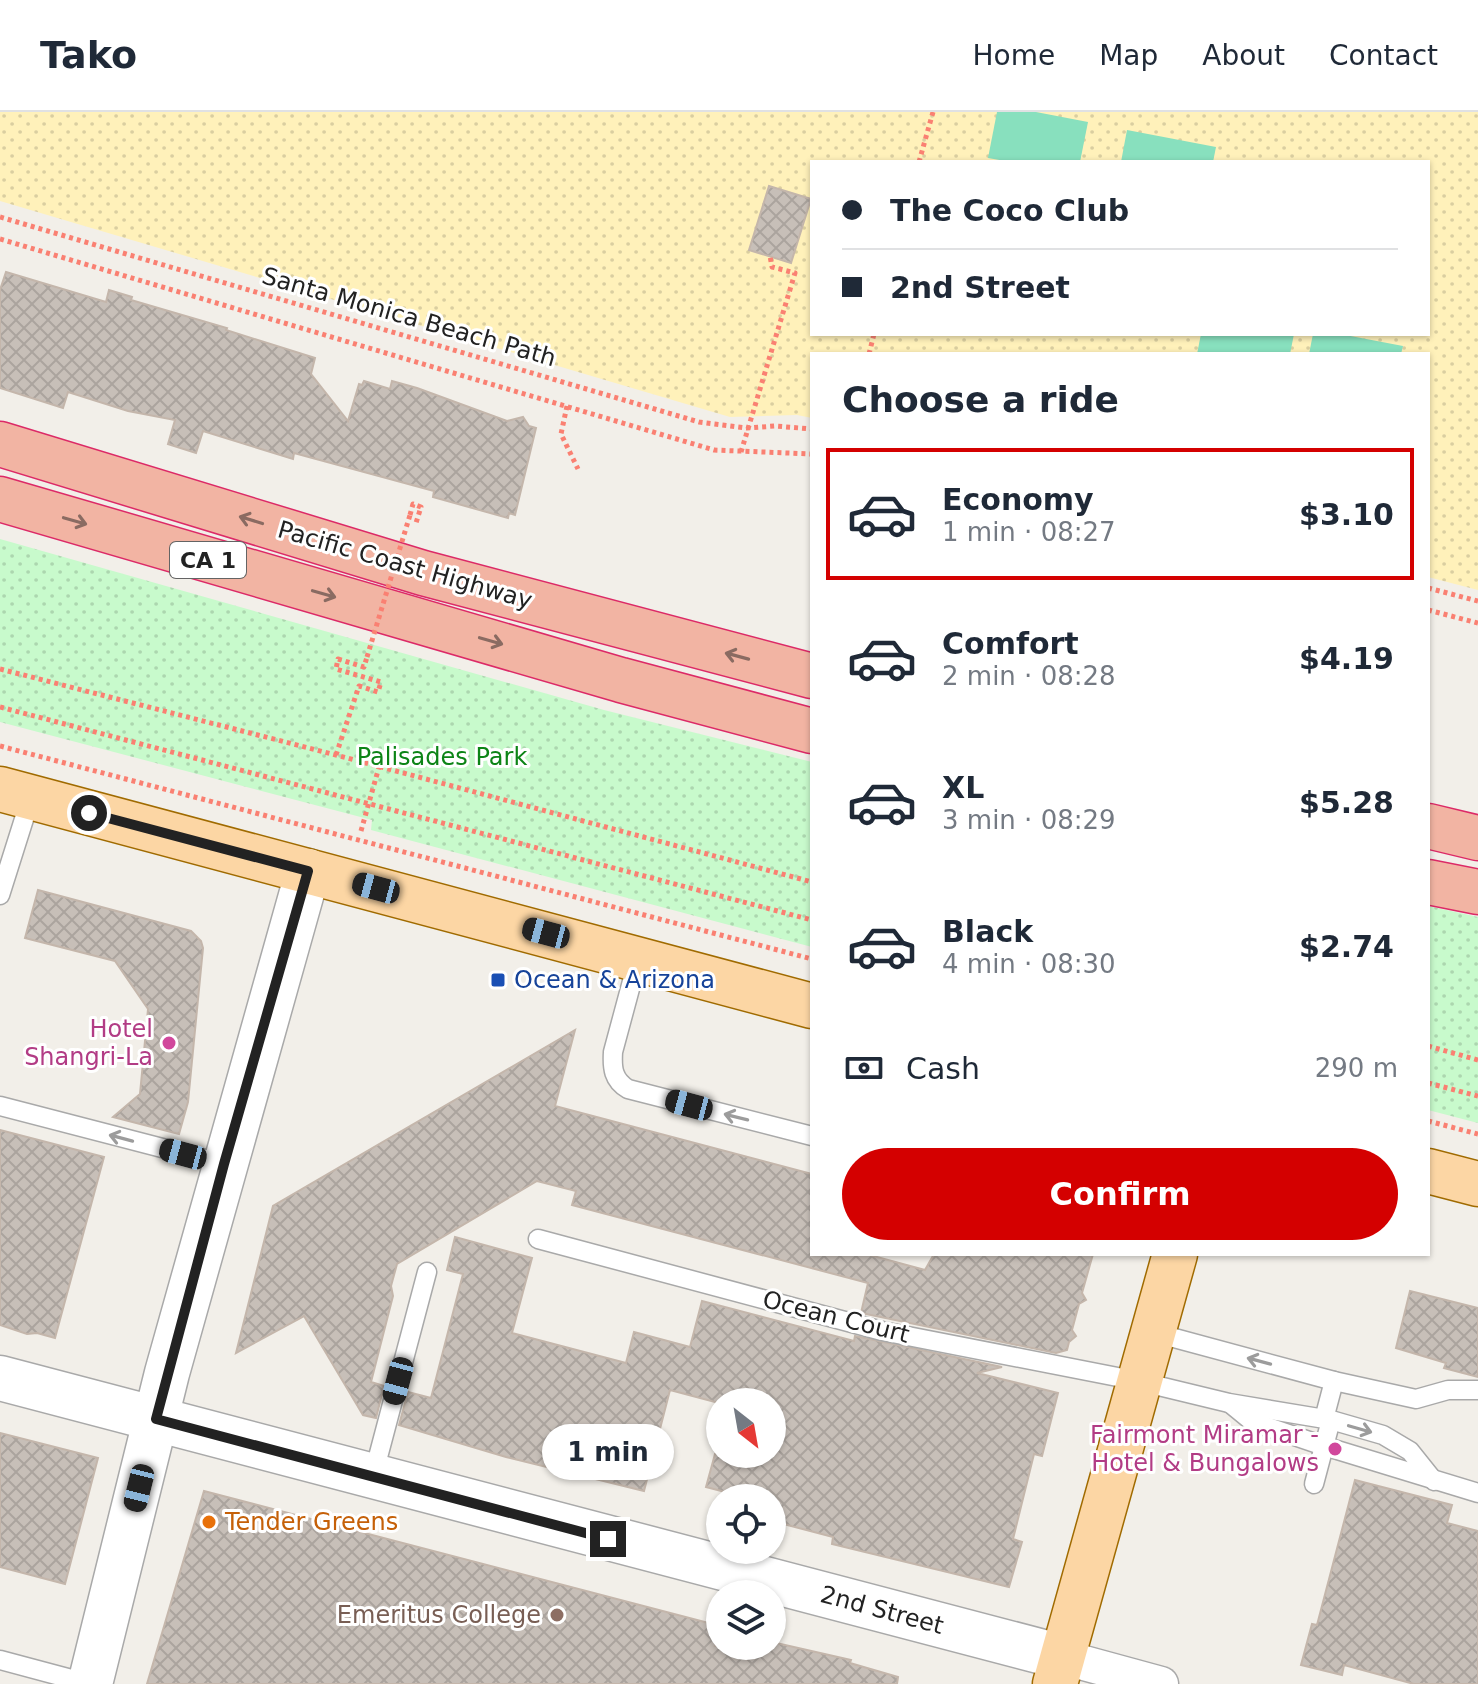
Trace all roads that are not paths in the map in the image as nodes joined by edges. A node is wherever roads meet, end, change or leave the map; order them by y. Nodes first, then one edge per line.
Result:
1 (0, 444) edge
2 (0, 499) edge
3 (810, 675) edge
4 (810, 730) edge
5 (15, 793) edge
6 (1430, 826) edge
7 (1478, 838) edge
8 (308, 871) junction
9 (0, 895) edge
10 (639, 958) junction
11 (810, 1005) edge
12 (0, 1106) edge
13 (810, 1135) edge
14 (224, 1164) junction
15 (1430, 1172) edge
16 (1478, 1184) edge
17 (538, 1239) dead end
18 (1174, 1256) edge
19 (427, 1272) dead end
20 (1152, 1332) junction
21 (0, 1378) edge
22 (1138, 1381) junction
23 (1334, 1381) junction
24 (1478, 1390) edge
25 (1229, 1403) junction
26 (156, 1419) junction
27 (1327, 1420) junction
28 (1324, 1446) junction
29 (373, 1476) junction
30 (1434, 1481) junction
31 (1314, 1484) dead end
32 (1478, 1493) edge
33 (0, 1660) edge
34 (1059, 1670) edge
35 (90, 1684) edge
36 (1161, 1684) edge

3 -> 1 highway, Pacific Coast Highway / CA 1
2 -> 4 highway, Pacific Coast Highway / CA 1
5 - 8 main road
5 - 9 lane
6 - 7 highway
8 - 10 main road
8 - 14 street
10 - 11 main road
13 -> 10 lane
14 -> 12 lane
14 - 26 street
15 - 16 main road
17 - 22 lane, Ocean Court
18 - 20 main road
19 - 29 lane
20 - 22 main road
23 -> 20 lane
21 - 26 street, 2nd Street
22 - 25 lane, Ocean Court
22 - 34 main road
23 - 24 lane
23 - 27 lane
25 - 27 lane, Ocean Court
25 - 28 lane
26 - 29 street, 2nd Street
26 - 35 street
27 - 28 lane
27 -> 30 lane, Ocean Court
28 - 30 lane
28 - 31 lane
29 - 34 street, 2nd Street
30 - 32 lane
33 - 35 lane
34 - 36 street, 2nd Street

